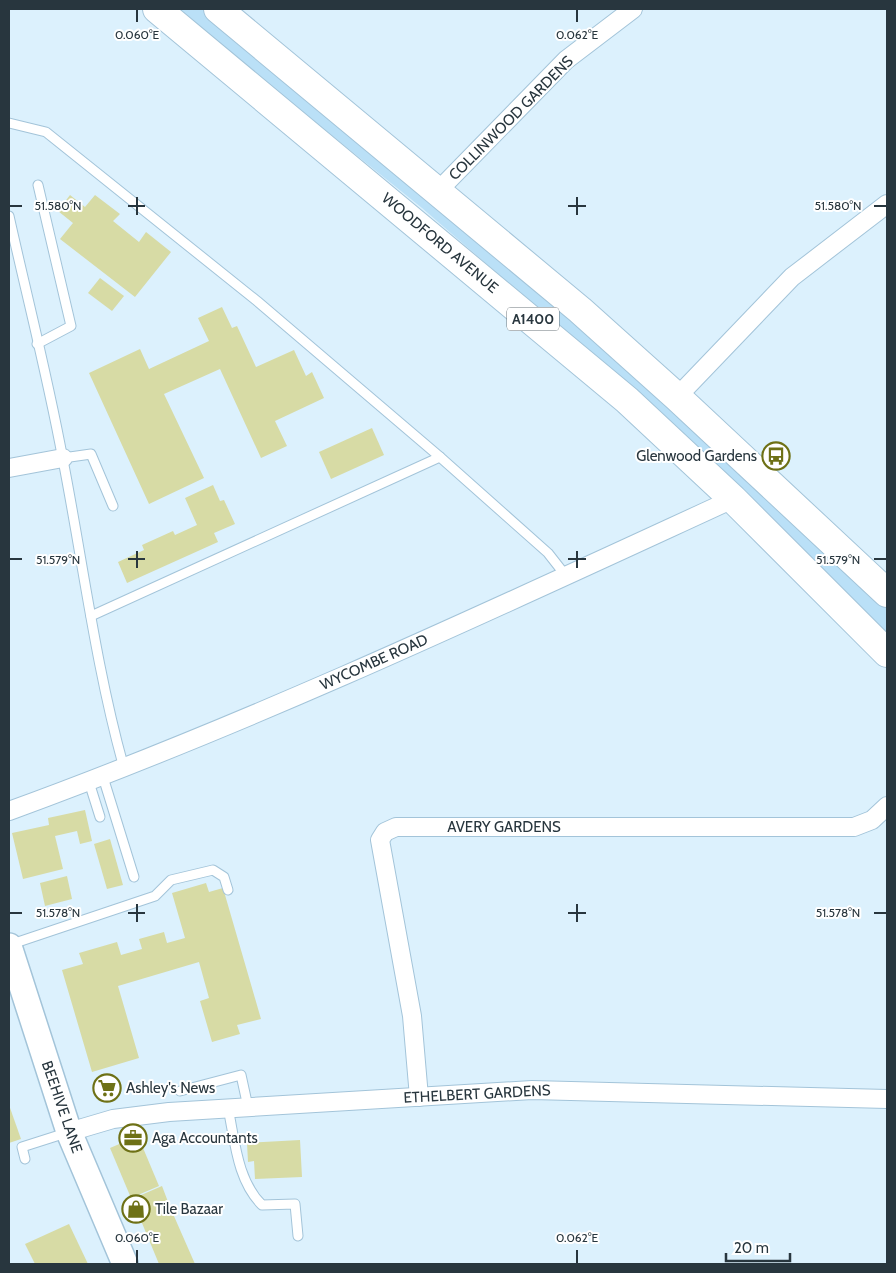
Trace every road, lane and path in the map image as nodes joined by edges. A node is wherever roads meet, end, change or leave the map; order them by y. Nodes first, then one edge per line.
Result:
1 (157, 9) edge
2 (218, 9) edge
3 (633, 9) edge
4 (9, 123) edge
5 (38, 185) dead end
6 (438, 191) junction
7 (887, 204) edge
8 (9, 216) edge
9 (38, 344) junction
10 (678, 397) junction
11 (440, 456) junction
12 (63, 458) junction
13 (9, 468) edge
14 (733, 499) junction
15 (113, 506) dead end
16 (566, 576) junction
17 (887, 593) edge
18 (90, 616) junction
19 (887, 653) edge
20 (124, 769) junction
21 (96, 779) junction
22 (887, 806) edge
23 (9, 811) edge
24 (100, 817) dead end
25 (134, 877) dead end
26 (228, 890) dead end
27 (9, 946) edge
28 (180, 1091) dead end
29 (419, 1097) junction
30 (887, 1099) edge
31 (248, 1107) junction
32 (228, 1108) junction
33 (69, 1132) junction
34 (25, 1158) dead end
35 (298, 1236) dead end
36 (125, 1264) edge

1 - 14 highway, WOODFORD AVENUE / A1400
2 - 6 highway, A1400
3 - 6 street, COLLINWOOD GARDENS
4 - 11 lane
5 - 9 lane
6 - 10 highway, A1400
7 - 10 street
8 - 9 lane
9 - 12 lane
10 - 17 highway, A1400
11 - 16 lane
11 - 18 lane
12 - 13 street
12 - 15 lane
12 - 18 lane
14 - 16 street, WYCOMBE ROAD
14 - 19 highway, WOODFORD AVENUE / A1400
16 - 20 street, WYCOMBE ROAD
18 - 20 lane
20 - 21 street, WYCOMBE ROAD
21 - 23 street, WYCOMBE ROAD
21 - 24 lane
21 - 25 lane
22 - 29 street, AVERY GARDENS
26 - 27 lane
27 - 33 main road, BEEHIVE LANE
28 - 31 lane
29 - 30 street, ETHELBERT GARDENS
29 - 31 street, ETHELBERT GARDENS
31 - 32 street, ETHELBERT GARDENS
32 - 33 street, ETHELBERT GARDENS
32 - 35 lane
33 - 34 lane
33 - 36 main road, BEEHIVE LANE

